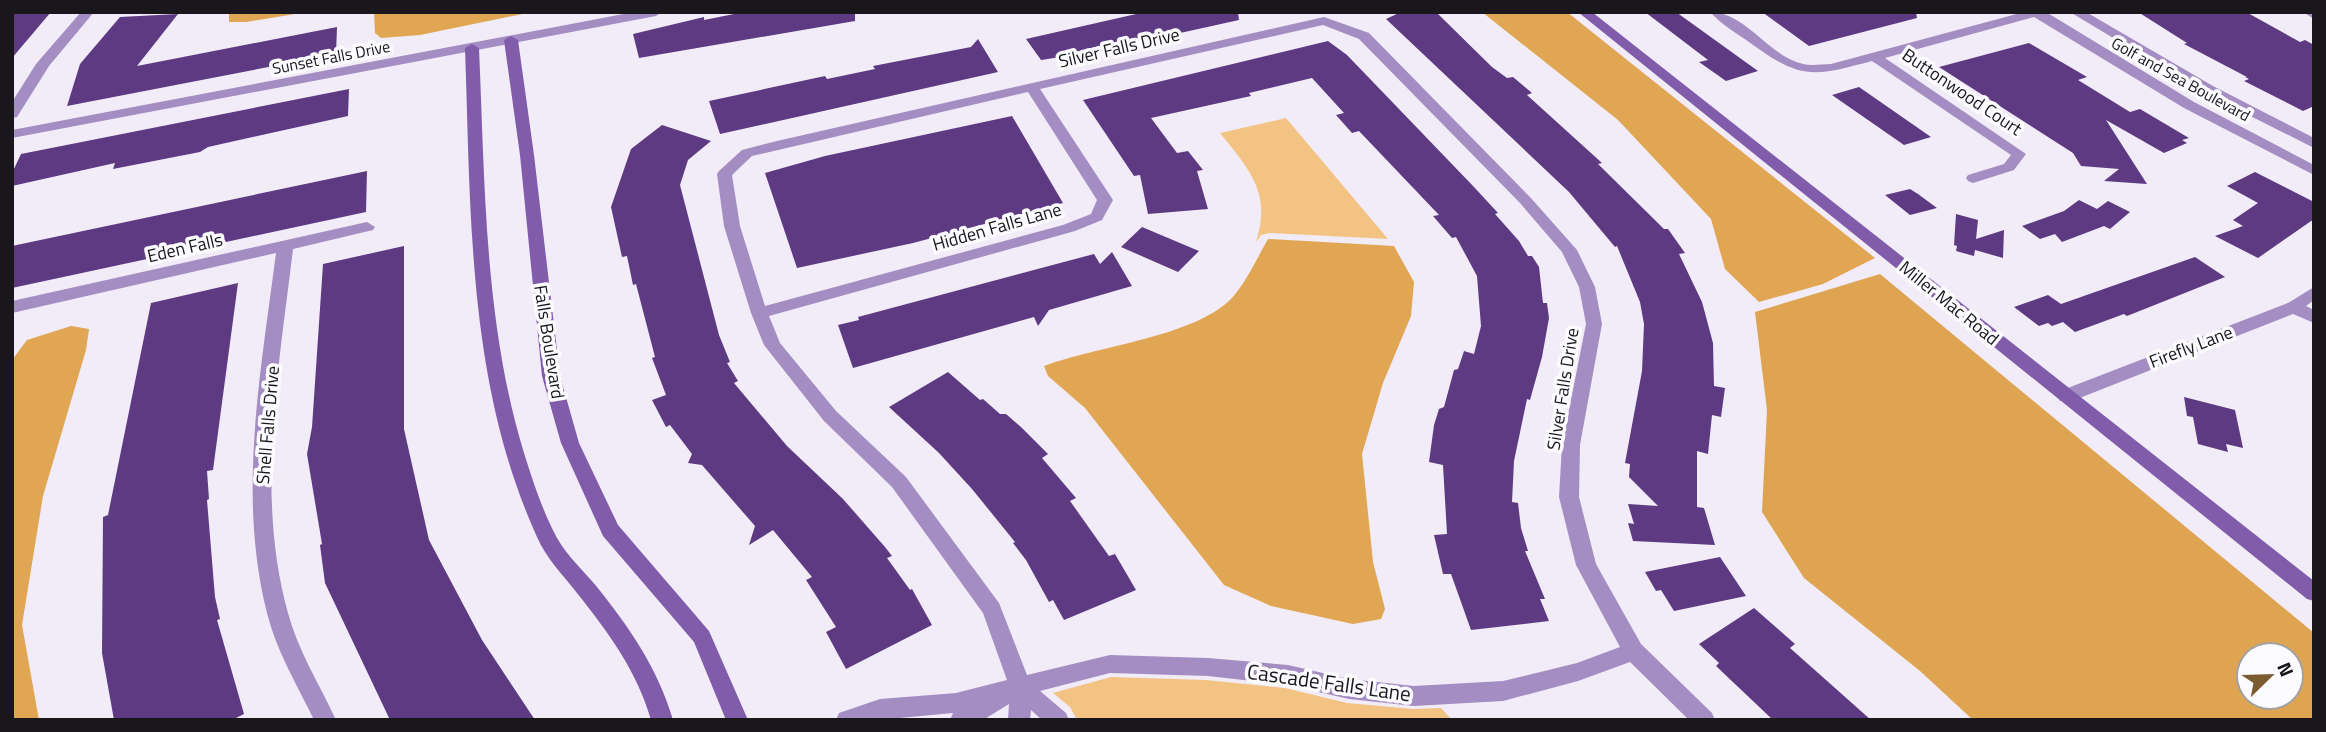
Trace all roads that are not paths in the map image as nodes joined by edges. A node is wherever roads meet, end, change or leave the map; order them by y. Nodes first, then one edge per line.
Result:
1 (88, 12) edge
2 (656, 12) edge
3 (1584, 12) edge
4 (1716, 12) edge
5 (2076, 12) edge
6 (2037, 13) edge
7 (511, 40) junction
8 (472, 48) junction
9 (1874, 56) junction
10 (1032, 87) junction
11 (12, 114) edge
12 (12, 134) edge
13 (2314, 144) edge
14 (2314, 170) edge
15 (1973, 178) dead end
16 (367, 227) dead end
17 (285, 245) junction
18 (2314, 292) edge
19 (12, 307) edge
20 (2294, 307) junction
21 (759, 313) junction
22 (2314, 317) edge
23 (2066, 396) junction
24 (2314, 593) edge
25 (1633, 651) junction
26 (1021, 688) junction
27 (325, 720) edge
28 (662, 720) edge
29 (737, 720) edge
30 (847, 720) edge
31 (961, 720) edge
32 (1019, 720) edge
33 (1058, 720) edge
34 (1704, 720) edge

1 - 11 street
2 - 7 street, Sunset Falls Drive
3 - 23 street, Miller Mac Road
4 - 9 street
5 - 13 street, Golf and Sea Boulevard
6 - 9 street
6 - 14 street, Golf and Sea Boulevard
7 - 8 street, Sunset Falls Drive
7 - 29 street, Falls Boulevard
8 - 12 street, Sunset Falls Drive
8 - 28 street
9 - 15 street, Buttonwood Court
10 - 21 street, Silver Falls Drive
10 - 21 street, Hidden Falls Lane
10 - 25 street, Silver Falls Drive
16 - 17 street, Eden Falls
17 - 19 street, Eden Falls
17 - 27 street, Shell Falls Drive
18 - 20 street, Firefly Lane
20 - 22 street
20 - 23 street, Firefly Lane
21 - 26 street, Silver Falls Drive
23 - 24 street, Miller Mac Road
25 - 26 street, Cascade Falls Lane
25 - 34 street, Silver Falls Drive
26 - 30 street, Cascade Falls Lane
26 - 31 street, Cascade Falls Lane
26 - 32 street
26 - 33 street

